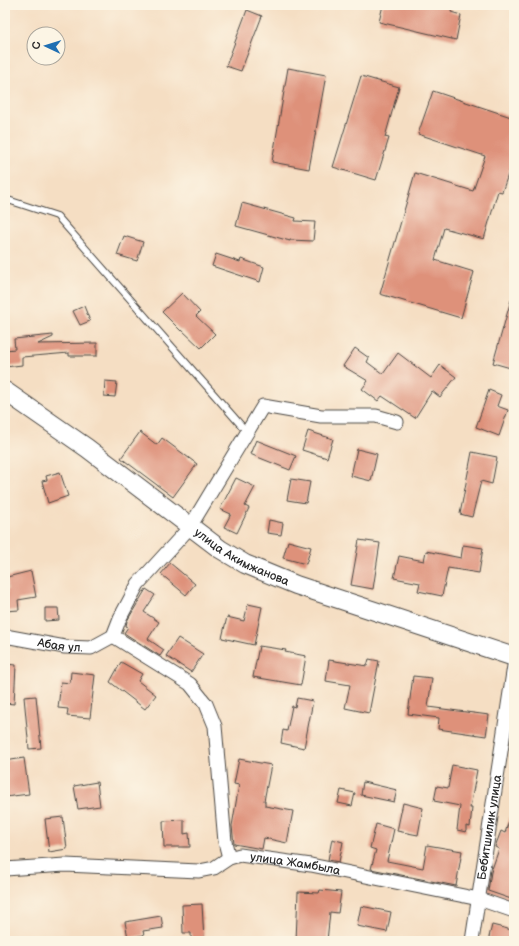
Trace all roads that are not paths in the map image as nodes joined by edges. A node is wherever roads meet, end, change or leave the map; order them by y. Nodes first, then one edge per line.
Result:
1 (5, 199) edge
2 (5, 391) edge
3 (397, 422) dead end
4 (247, 432) junction
5 (190, 527) junction
6 (5, 636) edge
7 (113, 636) junction
8 (514, 657) edge
9 (514, 666) edge
10 (228, 858) junction
11 (5, 869) edge
12 (479, 899) junction
13 (514, 911) edge
14 (472, 941) edge

1 - 4 lane
2 - 5 street, улица Акимжанова
3 - 4 street
4 - 5 street
5 - 7 street
5 - 8 street, улица Акимжанова
6 - 7 street, Абая ул.
7 - 10 street
9 - 12 street, Бебитшилик улица
10 - 11 street, улица Жамбыла
10 - 12 street, улица Жамбыла
12 - 13 street, улица Жамбыла
12 - 14 street, Бебитшилик улица

